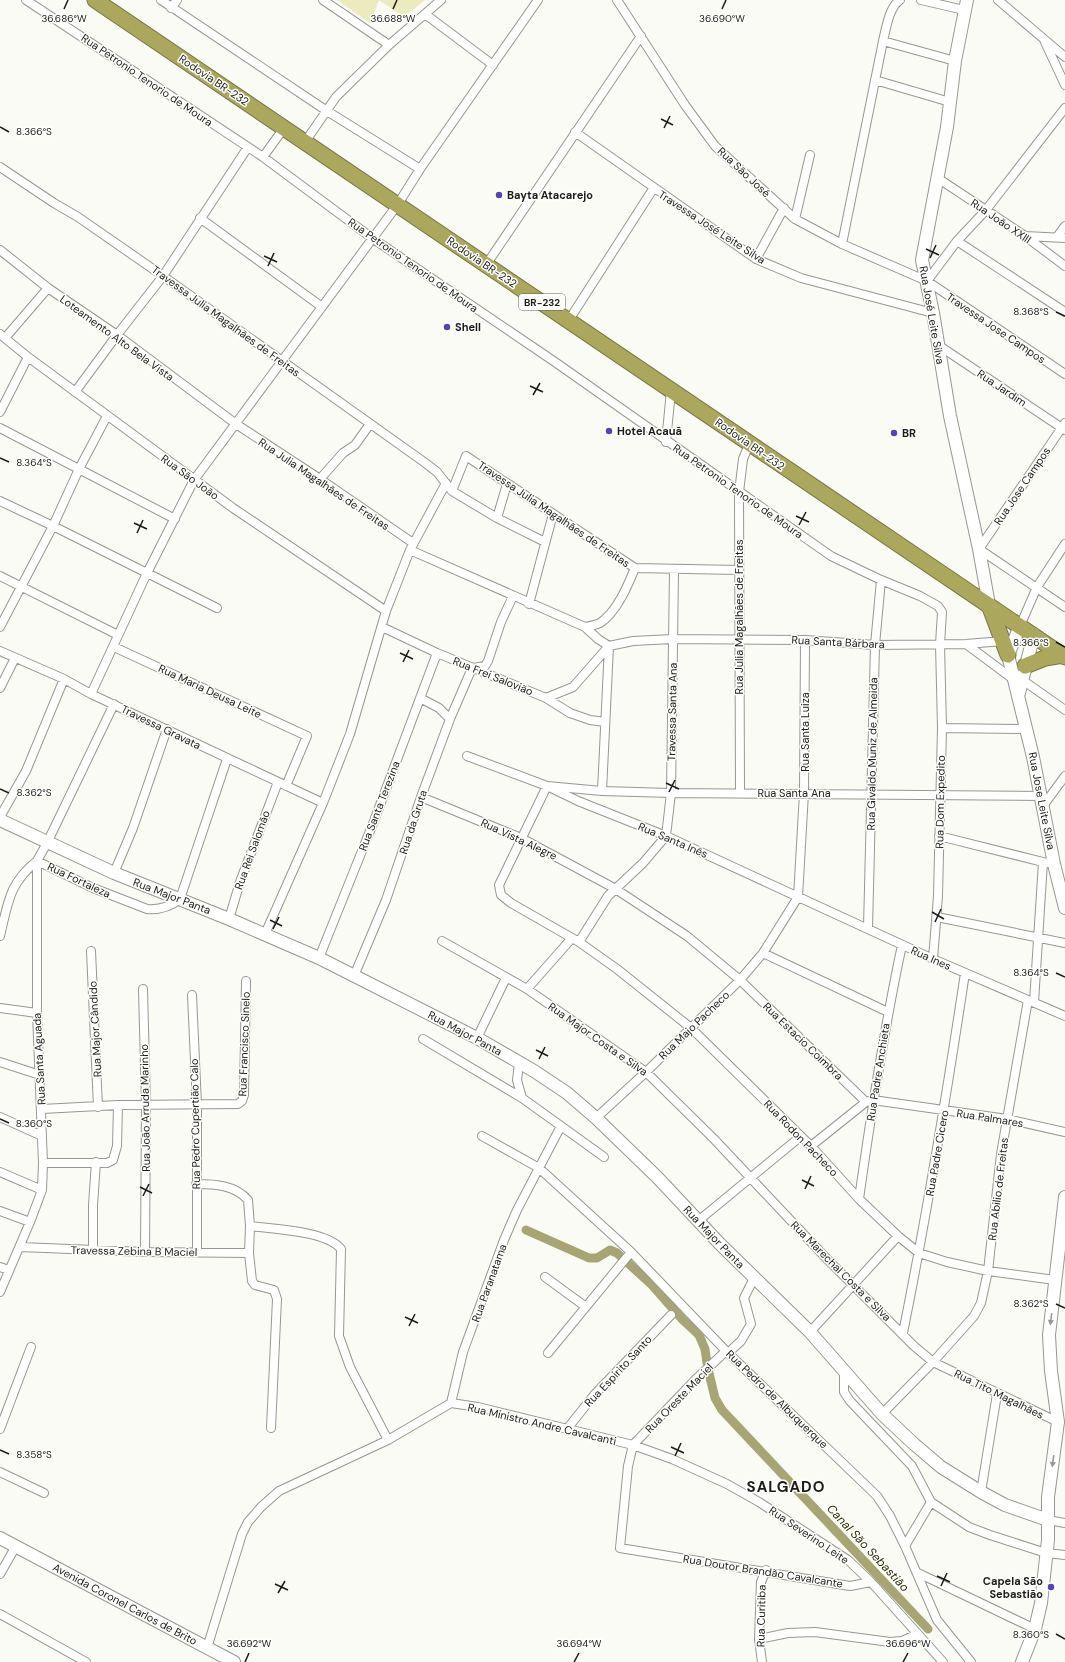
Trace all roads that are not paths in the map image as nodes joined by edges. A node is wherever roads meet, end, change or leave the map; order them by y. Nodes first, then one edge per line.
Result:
1 (26, 0) edge
2 (95, 0) edge
3 (161, 0) edge
4 (177, 0) edge
5 (323, 0) edge
6 (441, 0) edge
7 (538, 0) edge
8 (617, 0) edge
9 (900, 0) edge
10 (921, 0) edge
11 (998, 0) edge
12 (965, 5) edge
13 (172, 8) junction
14 (425, 14) junction
15 (641, 36) junction
16 (1043, 40) junction
17 (883, 41) junction
18 (389, 45) junction
19 (1065, 57) edge
20 (955, 61) junction
21 (493, 65) junction
22 (875, 80) junction
23 (1065, 85) edge
24 (950, 102) junction
25 (1065, 108) edge
26 (326, 111) junction
27 (1062, 118) edge
28 (284, 128) junction
29 (575, 132) junction
30 (306, 142) junction
31 (248, 147) junction
32 (810, 156) dead end
33 (263, 157) junction
34 (0, 167) edge
35 (420, 169) junction
36 (936, 177) junction
37 (653, 189) junction
38 (398, 204) junction
39 (784, 208) junction
40 (986, 210) junction
41 (200, 218) junction
42 (795, 219) junction
43 (1065, 226) edge
44 (1025, 236) junction
45 (1061, 237) edge
46 (372, 238) junction
47 (956, 241) junction
48 (842, 244) junction
49 (0, 250) edge
50 (756, 259) junction
51 (486, 265) junction
52 (1065, 266) edge
53 (163, 276) junction
54 (926, 281) junction
55 (48, 288) junction
56 (322, 307) junction
57 (933, 312) junction
58 (1065, 312) edge
59 (569, 320) junction
60 (116, 335) junction
61 (3, 336) edge
62 (938, 345) junction
63 (28, 357) junction
64 (282, 361) junction
65 (1065, 374) edge
66 (671, 391) junction
67 (75, 392) junction
68 (0, 412) edge
69 (107, 416) junction
70 (236, 424) junction
71 (370, 424) junction
72 (1064, 427) edge
73 (0, 428) edge
74 (666, 442) junction
75 (750, 442) junction
76 (79, 469) junction
77 (320, 479) junction
78 (194, 480) junction
79 (446, 483) junction
80 (507, 484) junction
81 (452, 491) junction
82 (738, 492) junction
83 (0, 501) edge
84 (553, 514) junction
85 (497, 518) junction
86 (175, 519) junction
87 (53, 526) junction
88 (545, 542) junction
89 (1065, 544) edge
90 (412, 546) junction
91 (979, 549) junction
92 (635, 568) junction
93 (674, 570) junction
94 (739, 570) junction
95 (147, 573) junction
96 (0, 576) edge
97 (881, 580) junction
98 (21, 586) junction
99 (1037, 587) junction
100 (513, 596) junction
101 (529, 604) junction
102 (989, 605) junction
103 (1065, 607) edge
104 (217, 608) dead end
105 (386, 611) junction
106 (1020, 626) junction
107 (0, 627) edge
108 (382, 627) junction
109 (586, 627) junction
110 (1034, 634) junction
111 (118, 635) junction
112 (673, 639) junction
113 (738, 640) junction
114 (805, 640) junction
115 (875, 644) junction
116 (940, 644) junction
117 (966, 644) junction
118 (609, 646) junction
119 (114, 647) junction
120 (1006, 648) junction
121 (0, 651) edge
122 (436, 653) junction
123 (1064, 656) edge
124 (15, 658) junction
125 (472, 668) junction
126 (1020, 675) junction
127 (64, 679) junction
128 (0, 688) edge
129 (91, 694) junction
130 (420, 698) junction
131 (546, 698) junction
132 (114, 704) junction
133 (1065, 710) edge
134 (450, 719) junction
135 (605, 722) junction
136 (942, 728) junction
137 (167, 729) junction
138 (1027, 729) junction
139 (467, 756) dead end
140 (227, 759) junction
141 (1065, 776) edge
142 (278, 782) junction
143 (286, 786) junction
144 (547, 786) junction
145 (602, 790) junction
146 (671, 793) junction
147 (740, 793) junction
148 (804, 793) junction
149 (871, 794) junction
150 (421, 796) junction
151 (940, 796) junction
152 (1042, 801) junction
153 (323, 803) junction
154 (0, 818) edge
155 (666, 836) junction
156 (939, 836) junction
157 (521, 838) junction
158 (48, 843) junction
159 (37, 861) junction
160 (1049, 863) junction
161 (114, 873) junction
162 (1063, 887) edge
163 (614, 888) junction
164 (798, 897) junction
165 (180, 899) junction
166 (3, 908) edge
167 (1065, 908) edge
168 (938, 917) junction
169 (229, 919) junction
170 (868, 928) junction
171 (265, 934) junction
172 (0, 936) edge
173 (572, 938) junction
174 (1039, 939) junction
175 (442, 941) dead end
176 (579, 942) junction
177 (1065, 943) edge
178 (902, 945) junction
179 (91, 951) dead end
180 (763, 953) junction
181 (319, 958) junction
182 (934, 959) junction
183 (965, 973) junction
184 (354, 976) junction
185 (506, 978) junction
186 (740, 980) junction
187 (246, 981) dead end
188 (143, 989) dead end
189 (527, 989) junction
190 (192, 995) dead end
191 (1031, 1001) junction
192 (0, 1008) edge
193 (888, 1012) junction
194 (37, 1013) junction
195 (1065, 1016) edge
196 (691, 1028) junction
197 (477, 1038) junction
198 (423, 1039) dead end
199 (0, 1062) edge
200 (519, 1063) junction
201 (646, 1072) junction
202 (40, 1075) junction
203 (522, 1098) junction
204 (869, 1101) junction
205 (118, 1105) junction
206 (197, 1105) junction
207 (146, 1106) junction
208 (98, 1107) junction
209 (42, 1109) junction
210 (944, 1110) junction
211 (0, 1117) edge
212 (596, 1118) junction
213 (1007, 1119) junction
214 (561, 1126) junction
215 (1065, 1132) edge
216 (42, 1136) junction
217 (482, 1136) dead end
218 (800, 1137) junction
219 (811, 1146) junction
220 (604, 1157) dead end
221 (96, 1162) junction
222 (44, 1163) junction
223 (539, 1168) junction
224 (0, 1172) edge
225 (750, 1179) junction
226 (196, 1184) junction
227 (42, 1190) junction
228 (859, 1199) junction
229 (1065, 1203) edge
230 (0, 1211) edge
231 (698, 1221) junction
232 (30, 1222) junction
233 (250, 1226) junction
234 (898, 1236) junction
235 (20, 1247) junction
236 (93, 1250) junction
237 (146, 1252) junction
238 (197, 1252) junction
239 (249, 1253) junction
240 (919, 1253) junction
241 (627, 1258) junction
242 (0, 1267) edge
243 (9, 1270) junction
244 (988, 1271) junction
245 (545, 1277) dead end
246 (754, 1278) junction
247 (1055, 1280) junction
248 (854, 1285) junction
249 (0, 1292) edge
250 (586, 1306) junction
251 (671, 1315) dead end
252 (810, 1332) junction
253 (903, 1333) junction
254 (31, 1347) dead end
255 (727, 1352) junction
256 (548, 1353) dead end
257 (933, 1362) junction
258 (844, 1372) junction
259 (997, 1394) junction
260 (451, 1403) junction
261 (882, 1414) junction
262 (1062, 1422) edge
263 (0, 1428) edge
264 (271, 1428) dead end
265 (567, 1429) junction
266 (388, 1440) junction
267 (633, 1446) junction
268 (0, 1472) edge
269 (981, 1492) junction
270 (44, 1493) dead end
271 (931, 1502) junction
272 (1048, 1520) junction
273 (1065, 1523) edge
274 (0, 1538) edge
275 (16, 1546) junction
276 (905, 1546) junction
277 (1046, 1553) junction
278 (1065, 1555) edge
279 (766, 1570) junction
280 (918, 1573) junction
281 (0, 1574) edge
282 (871, 1582) junction
283 (0, 1614) edge
284 (1035, 1628) junction
285 (917, 1634) junction
286 (759, 1639) junction
287 (207, 1648) junction
288 (86, 1662) edge
289 (234, 1662) edge
290 (762, 1662) edge
291 (943, 1662) edge
292 (972, 1662) edge
293 (1022, 1662) edge

1 - 31 street, Rua Petronio Tenorio de Moura
2 - 28 highway, Rodovia BR-232 / BR-232
3 - 13 street
4 - 13 street
5 - 18 street
6 - 14 street
7 - 21 street
8 - 15 street, Rua São José
9 - 17 street
10 - 12 street
11 - 16 street
12 - 20 street, Rua José Leite Silva
13 - 26 street
14 - 18 street
14 - 21 street
15 - 29 street
15 - 39 street, Rua São José
16 - 19 street
16 - 23 street
17 - 20 street
17 - 22 street
18 - 26 street
20 - 24 street, Rua José Leite Silva
21 - 35 street
22 - 24 street
22 - 48 street
24 - 36 street, Rua José Leite Silva
25 - 27 street
26 - 30 street
26 - 35 street
27 - 40 street
28 - 30 highway, Rodovia BR-232 / BR-232
28 - 33 street
29 - 37 street, Travessa José Leite Silva
29 - 51 street
30 - 38 highway, Rodovia BR-232 / BR-232
31 - 33 street, Rua Petronio Tenorio de Moura
31 - 41 street
32 - 42 street
33 - 46 street, Rua Petronio Tenorio de Moura
34 - 53 street, Travessa Julia Magalhães de Freitas
35 - 38 street
36 - 40 street, Rua João XXIII
36 - 54 street, Rua José Leite Silva
37 - 50 street, Travessa José Leite Silva
37 - 59 street
38 - 46 street
38 - 51 highway, Rodovia BR-232 / BR-232
39 - 42 street, Rua São José
39 - 50 street
40 - 44 street, Rua João XXIII
40 - 47 street
41 - 53 street
41 - 56 street
42 - 48 street, Rua São José
43 - 45 street
44 - 45 street
44 - 52 street, Rua João XXIII
46 - 56 street
46 - 74 street, Rua Petronio Tenorio de Moura
47 - 54 street
47 - 58 street
48 - 54 street, Rua São José
49 - 55 street, Loteamento Alto Bela Vista
50 - 57 street, Travessa José Leite Silva
51 - 59 highway, Rodovia BR-232 / BR-232
53 - 60 street
53 - 64 street, Travessa Julia Magalhães de Freitas
54 - 57 street, Rua José Leite Silva
54 - 65 street, Travessa Jose Campos
55 - 60 street, Loteamento Alto Bela Vista
55 - 61 street
56 - 64 street
57 - 62 street, Rua José Leite Silva
59 - 66 highway, Rodovia BR-232 / BR-232
60 - 67 street
60 - 70 street, Loteamento Alto Bela Vista
61 - 63 street, Rua São João
62 - 72 street, Rua Jardim
62 - 91 street, Rua José Leite Silva
63 - 67 street, Rua São João
63 - 68 street
64 - 70 street
64 - 71 street, Travessa Julia Magalhães de Freitas
66 - 74 street
66 - 75 highway, Rodovia BR-232 / BR-232
67 - 69 street, Rua São João
69 - 76 street
69 - 78 street, Rua São João
70 - 77 street, Rua Julia Magalhães de Freitas
70 - 78 street
71 - 77 street
71 - 79 street, Travessa Julia Magalhães de Freitas
72 - 91 street, Rua Jose Campos
73 - 76 street
74 - 82 street, Rua Petronio Tenorio de Moura
75 - 82 street, Rua Julia Magalhães de Freitas
75 - 102 highway, Rodovia BR-232 / BR-232
76 - 86 street
76 - 87 street
77 - 90 street, Rua Julia Magalhães de Freitas
78 - 86 street
78 - 105 street, Rua São João
79 - 81 street, Travessa Julia Magalhães de Freitas
79 - 90 street
80 - 81 street, Travessa Julia Magalhães de Freitas
80 - 84 street, Travessa Julia Magalhães de Freitas
80 - 85 street
81 - 85 street
82 - 94 street, Rua Julia Magalhães de Freitas
82 - 97 street, Rua Petronio Tenorio de Moura
83 - 87 street
84 - 88 street
84 - 92 street, Travessa Julia Magalhães de Freitas
85 - 88 street
86 - 95 street
87 - 95 street
87 - 98 street
88 - 101 street
89 - 99 street
90 - 100 street, Rua Julia Magalhães de Freitas
90 - 105 street
91 - 99 street
91 - 102 street, Rua José Leite Silva
92 - 93 street, Travessa Julia Magalhães de Freitas
92 - 109 street
93 - 94 street, Travessa Julia Magalhães de Freitas
93 - 112 street, Travessa Santa Ana
94 - 113 street, Rua Julia Magalhães de Freitas
95 - 104 street
95 - 111 street
96 - 98 street
97 - 115 street, Rua Givaldo Muniz de Almeida
97 - 116 street, Rua Petronio Tenorio de Moura
98 - 107 street
98 - 111 street
99 - 103 street
99 - 106 street
100 - 101 street, Rua Julia Magalhães de Freitas
100 - 125 street
101 - 109 street, Rua Julia Magalhães de Freitas
102 - 106 highway, BR-232
102 - 120 highway
105 - 108 street
106 - 110 highway, BR-232
106 - 120 street
108 - 122 street, Rua Frei Salovião
108 - 153 street
109 - 118 street, Rua Julia Magalhães de Freitas
110 - 123 highway, BR-232
110 - 126 street, Rua Jose Leite Silva
111 - 119 street
112 - 113 street, Rua Santa Bárbara
112 - 118 street
112 - 146 street, Travessa Santa Ana
113 - 114 street, Rua Santa Bárbara
113 - 147 street, Rua Julia Magalhães de Freitas
114 - 115 street, Rua Santa Bárbara
114 - 148 street, Rua Santa Luiza
115 - 116 street, Rua Santa Bárbara
115 - 149 street, Rua Givaldo Muniz de Almeida
116 - 117 street, Rua Santa Bárbara
116 - 136 street, Rua Dom Expedito
117 - 120 street, Rua Santa Bárbara
117 - 126 street
118 - 131 street
118 - 135 street
119 - 129 street
119 - 143 street, Rua Maria Deusa Leite
120 - 126 street, Rua Jose Leite Silva
121 - 124 street, Travessa Gravata
122 - 125 street, Rua Frei Salovião
122 - 130 street, Rua Santa Terezina
123 - 126 highway
124 - 127 street, Travessa Gravata
124 - 128 street
125 - 131 street, Rua Frei Salovião
125 - 134 street, Rua da Gruta
126 - 133 street
126 - 138 street, Rua Jose Leite Silva
127 - 129 street, Travessa Gravata
127 - 154 street
129 - 132 street, Travessa Gravata
130 - 134 street
130 - 181 street, Rua Santa Terezina
131 - 135 street, Rua Frei Salovião
132 - 137 street, Travessa Gravata
132 - 158 street
134 - 150 street, Rua da Gruta
135 - 145 street
136 - 138 street
136 - 151 street, Rua Dom Expedito
137 - 140 street, Travessa Gravata
137 - 161 street
138 - 152 street, Rua Jose Leite Silva
139 - 144 street, Rua Santa Inês
140 - 142 street, Travessa Gravata
140 - 165 street
141 - 152 street
142 - 143 street, Travessa Gravata
142 - 169 street, Rua Rei Salomão
143 - 153 street, Travessa Gravata
144 - 145 street, Rua Santa Ana
144 - 155 street, Rua Santa Inês
144 - 157 street
145 - 146 street, Rua Santa Ana
146 - 147 street, Rua Santa Ana
146 - 155 street, Travessa Santa Ana
147 - 148 street, Rua Santa Ana
148 - 149 street, Rua Santa Ana
148 - 164 street, Rua Santa Luiza
149 - 151 street, Rua Santa Ana
149 - 170 street, Rua Givaldo Muniz de Almeida
150 - 157 street, Rua Vista Alegre
150 - 184 street, Rua da Gruta
151 - 152 street, Rua Santa Ana
151 - 156 street, Rua Dom Expedito
152 - 160 street, Rua Jose Leite Silva
153 - 171 street
154 - 158 street, Rua Major Panta
155 - 163 street
155 - 164 street, Rua Santa Inês
156 - 160 street
156 - 168 street, Rua Dom Expedito
157 - 163 street, Rua Vista Alegre
157 - 173 street
158 - 159 street
158 - 161 street, Rua Major Panta
159 - 165 street, Rua Fortaleza
159 - 166 street, Rua Fortaleza
159 - 194 street, Rua Santa Aguada
160 - 162 street, Rua Jose Leite Silva
160 - 174 street, Rua Abilio de Freitas
161 - 165 street, Rua Major Panta
162 - 167 street, Rua Jose Leite Silva
163 - 176 street
163 - 186 street, Rua Vista Alegre
164 - 170 street, Rua Ines
164 - 180 street
165 - 169 street, Rua Major Panta
166 - 172 street, Rua Fortaleza
168 - 174 street
168 - 182 street, Rua Dom Expedito
169 - 171 street, Rua Major Panta
170 - 178 street, Rua Ines
171 - 181 street, Rua Major Panta
173 - 176 street, Rua Rodon Pacheco
173 - 189 street
174 - 177 street
174 - 191 street, Rua Abilio de Freitas
175 - 185 street, Rua Major Costa e Silva
176 - 196 street, Rua Rodon Pacheco
178 - 182 street, Rua Ines
178 - 193 street, Rua Padre Anchieta
179 - 208 street, Rua Major Cândido
180 - 186 street
180 - 193 street
181 - 184 street, Rua Major Panta
182 - 183 street, Rua Ines
183 - 191 street, Rua Ines
183 - 210 street, Rua Padre Cicero
184 - 197 street, Rua Major Panta
185 - 189 street, Rua Major Costa e Silva
185 - 197 street
186 - 196 street, Rua Majo Pacheco
186 - 204 street, Rua Estacio Coimbra
187 - 206 street, Rua Francisco Sinelo
188 - 207 street, Rua João Arruda Marinho
189 - 201 street, Rua Major Costa e Silva
190 - 206 street, Rua Pedro Cupertião Calo
191 - 195 street, Rua Ines
191 - 213 street, Rua Abilio de Freitas
192 - 194 street
193 - 204 street, Rua Padre Anchieta
194 - 202 street, Rua Santa Aguada
196 - 201 street, Rua Majo Pacheco
196 - 218 street, Rua Rodon Pacheco
197 - 200 street, Rua Major Panta
198 - 203 street
199 - 202 street
200 - 203 street
200 - 212 street, Rua Major Panta
201 - 212 street, Rua Majo Pacheco
201 - 225 street, Rua Major Costa e Silva
202 - 209 street, Rua Santa Aguada
203 - 214 street
204 - 210 street, Rua Palmares
204 - 219 street
204 - 228 street, Rua Padre Anchieta
205 - 207 street
205 - 208 street
205 - 221 street
206 - 207 street
206 - 226 street, Rua Pedro Cupertião Calo
207 - 237 street, Rua João Arruda Marinho
208 - 209 street
209 - 216 street, Rua Santa Aguada
210 - 213 street, Rua Palmares
210 - 240 street, Rua Padre Cicero
211 - 216 street
212 - 231 street, Rua Major Panta
213 - 215 street, Rua Palmares
213 - 244 street, Rua Abilio de Freitas
214 - 220 street
214 - 223 street, Rua Paranatama
216 - 222 street, Rua Santa Aguada
217 - 223 street, Rua Pedro de Albuquerque
218 - 219 street, Rua Rodon Pacheco
218 - 225 street
219 - 228 street, Rua Rodon Pacheco
221 - 222 street
221 - 236 street
222 - 227 street, Rua Santa Aguada
223 - 241 street, Rua Pedro de Albuquerque
223 - 260 street, Rua Paranatama
224 - 227 street
225 - 231 street
225 - 248 street, Rua Marechal Costa e Silva
226 - 233 street
226 - 238 street, Rua Pedro Cupertião Calo
227 - 232 street, Rua Santa Aguada
228 - 234 street, Rua Rodon Pacheco
229 - 247 street
230 - 232 street
231 - 246 street, Rua Major Panta
232 - 235 street, Rua Santa Aguada
233 - 239 street
233 - 266 street
234 - 240 street, Rua Rodon Pacheco
234 - 248 street
235 - 236 street, Travessa Zebina B Maciel
235 - 243 street, Rua Santa Aguada
236 - 237 street, Travessa Zebina B Maciel
237 - 238 street, Travessa Zebina B Maciel
238 - 239 street, Travessa Zebina B Maciel
239 - 264 street
240 - 244 street, Rua Rodon Pacheco
240 - 253 street, Rua Padre Cicero
241 - 250 street
241 - 255 street, Rua Pedro de Albuquerque
242 - 243 street
243 - 249 street, Rua Santa Aguada
244 - 247 street, Rua Rodon Pacheco
244 - 257 street, Rua Abilio de Freitas
245 - 250 street
246 - 252 street, Rua Major Panta
246 - 255 street, Rua Oreste Maciel
247 -> 262 street
248 - 252 street
248 - 253 street, Rua Marechal Costa e Silva
250 - 256 street
251 - 265 street, Rua Espirito Santo
252 - 258 street, Rua Major Panta
253 - 257 street, Rua Marechal Costa e Silva
254 - 263 street
255 - 267 street, Rua Oreste Maciel
255 - 276 street, Rua Pedro de Albuquerque
257 - 259 street, Rua Tito Magalhães
257 - 261 street, Rua Abilio de Freitas
258 - 261 street, Rua Major Panta
258 - 271 street
259 - 262 street, Rua Tito Magalhães
259 - 269 street
260 - 265 street, Rua Ministro Andre Cavalcanti
260 - 266 street
261 - 269 street, Rua Major Panta
262 -> 272 street
265 - 267 street, Rua Ministro Andre Cavalcanti
266 - 287 street
267 - 279 street, Rua Doutor Brandão Cavalcante
267 - 282 street, Rua Severino Leite
268 - 270 street
269 - 272 street, Rua Major Panta
271 - 276 street
271 - 277 street
272 - 273 street, Rua Major Panta
272 - 277 street
274 - 275 street, Avenida Coronel Carlos de Brito
275 - 281 street
275 - 287 street, Avenida Coronel Carlos de Brito
276 - 280 street, Rua Pedro de Albuquerque
277 - 278 street
277 - 284 street
279 - 282 street, Rua Doutor Brandão Cavalcante
279 - 286 street, Rua Curitiba
280 - 284 street
280 - 292 street, Rua Pedro de Albuquerque
282 - 285 street
283 - 288 street
284 - 293 street
285 - 286 street
285 - 291 street
286 - 290 street, Rua Curitiba
287 - 289 street, Avenida Coronel Carlos de Brito

